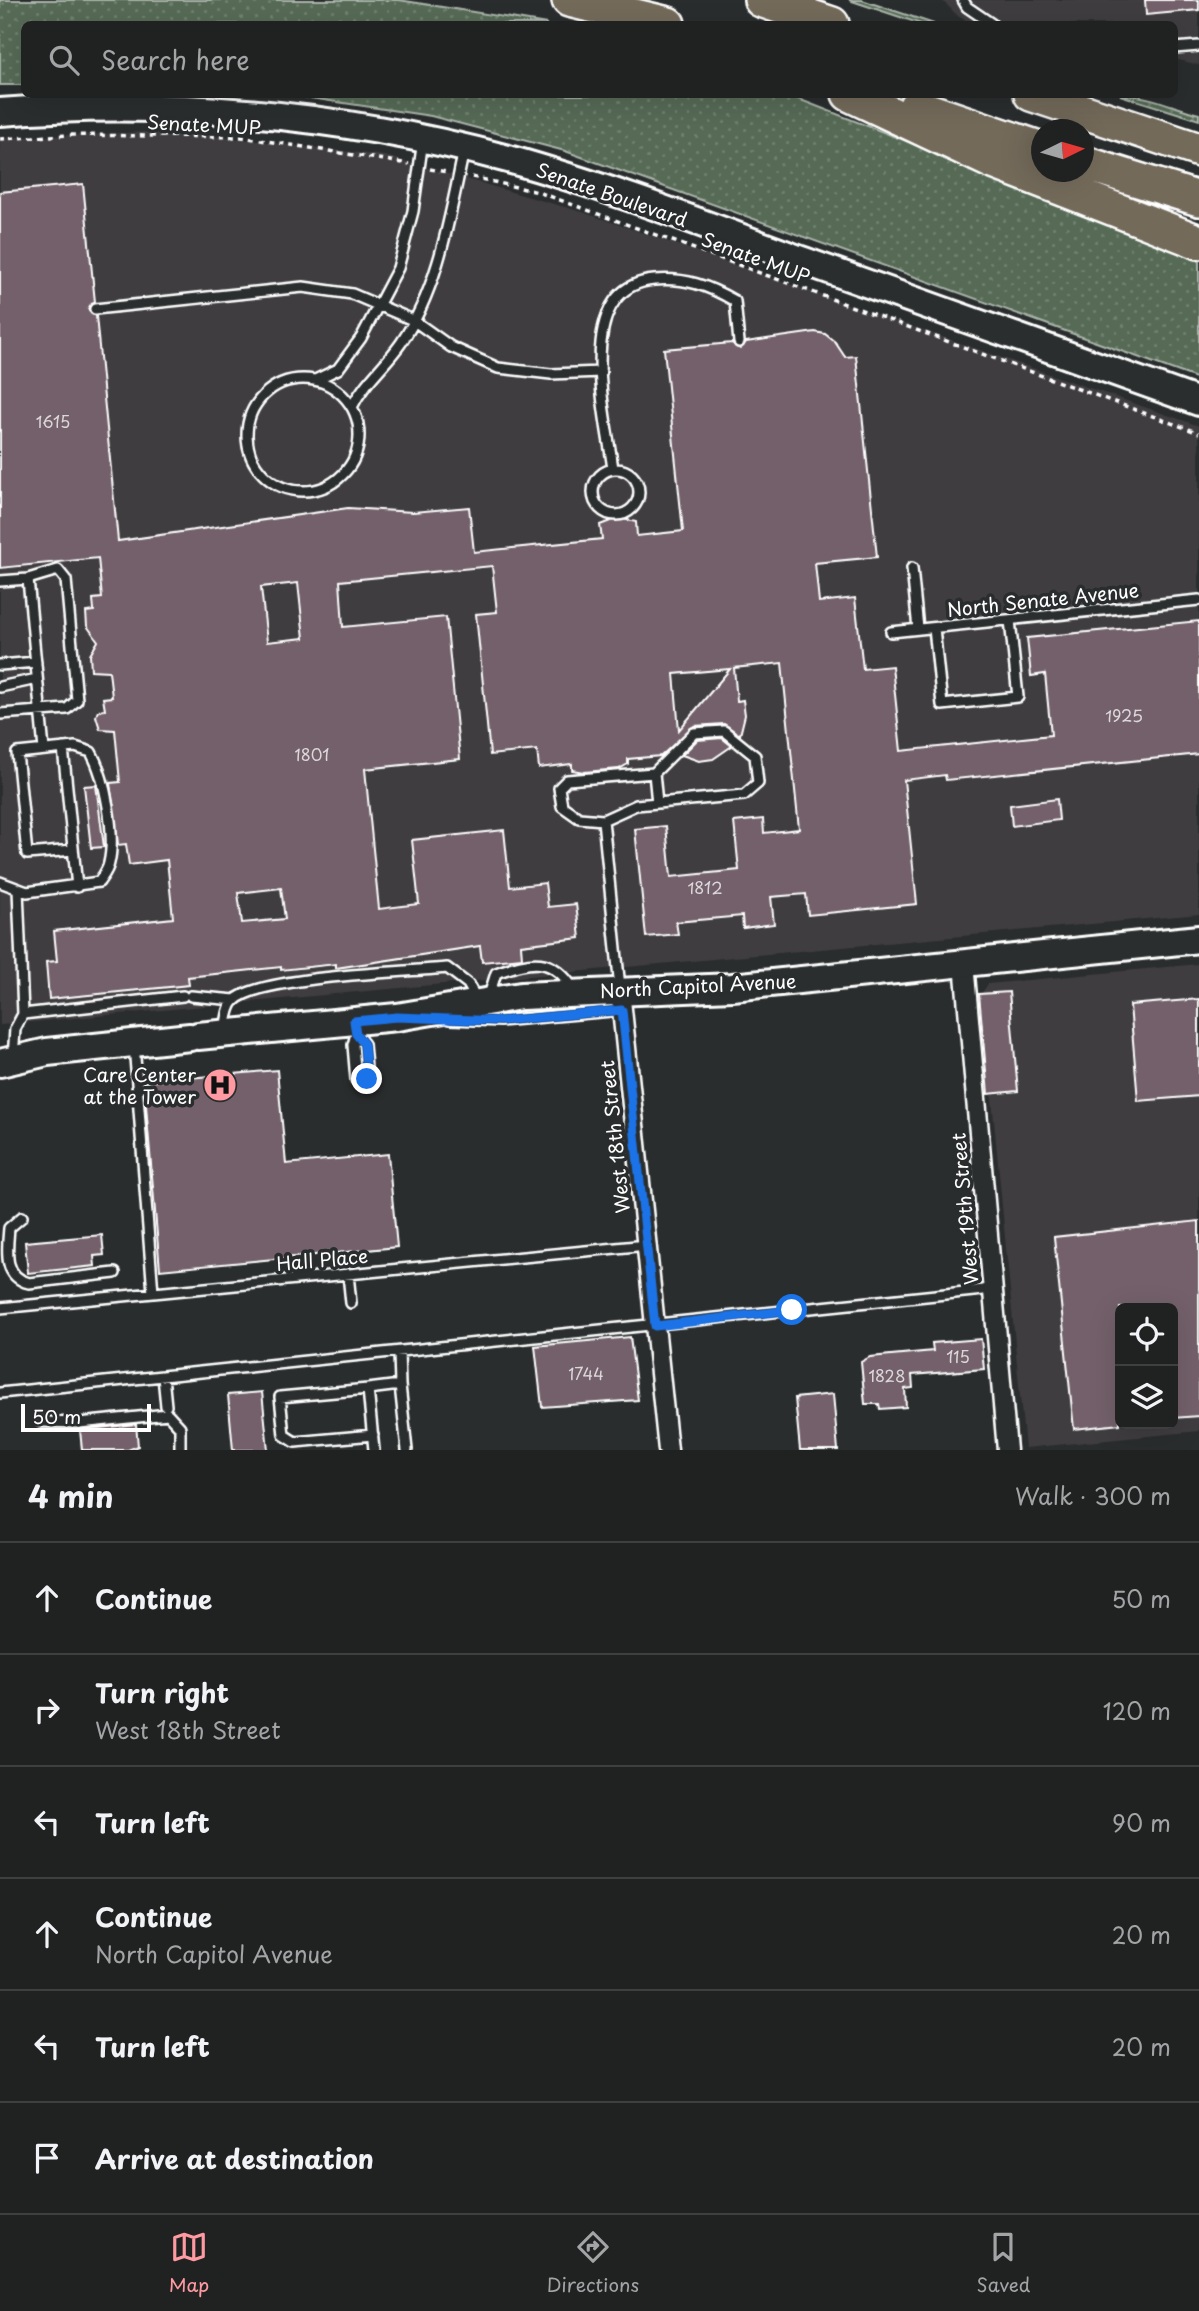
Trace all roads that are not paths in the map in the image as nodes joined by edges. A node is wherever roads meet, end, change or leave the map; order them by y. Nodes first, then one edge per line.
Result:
1 (569, 0) edge
2 (761, 0) edge
3 (963, 0) edge
4 (656, 21) edge
5 (823, 21) edge
6 (988, 21) edge
7 (1199, 46) edge
8 (1178, 48) edge
9 (857, 98) edge
10 (895, 98) edge
11 (1043, 98) edge
12 (0, 112) edge
13 (423, 139) junction
14 (1031, 145) edge
15 (465, 148) junction
16 (1199, 150) edge
17 (1094, 166) edge
18 (1199, 199) edge
19 (1199, 242) edge
20 (378, 306) junction
21 (95, 309) dead end
22 (413, 320) junction
23 (739, 342) dead end
24 (601, 372) junction
25 (315, 380) junction
26 (1199, 402) edge
27 (352, 407) junction
28 (613, 469) junction
29 (912, 568) dead end
30 (28, 579) junction
31 (0, 581) edge
32 (1199, 600) edge
33 (1010, 620) junction
34 (934, 628) junction
35 (918, 629) junction
36 (891, 632) dead end
37 (36, 662) junction
38 (0, 665) edge
39 (37, 679) junction
40 (0, 687) edge
41 (40, 711) junction
42 (0, 715) edge
43 (63, 748) junction
44 (44, 750) junction
45 (654, 773) junction
46 (657, 803) junction
47 (603, 820) junction
48 (73, 850) junction
49 (0, 882) edge
50 (76, 887) junction
51 (18, 889) junction
52 (1199, 939) edge
53 (964, 963) junction
54 (235, 1000) junction
55 (622, 1000) junction
56 (483, 1001) junction
57 (23, 1014) junction
58 (397, 1017) junction
59 (355, 1028) junction
60 (224, 1034) junction
61 (134, 1042) junction
62 (6, 1061) edge
63 (367, 1079) dead end
64 (356, 1080) dead end
65 (22, 1217) dead end
66 (647, 1245) junction
67 (115, 1273) dead end
68 (348, 1274) junction
69 (993, 1289) junction
70 (153, 1293) junction
71 (351, 1303) dead end
72 (0, 1308) edge
73 (655, 1326) junction
74 (399, 1352) junction
75 (163, 1376) junction
76 (400, 1385) junction
77 (368, 1389) junction
78 (0, 1393) edge
79 (166, 1406) dead end
80 (41, 1422) dead end
81 (373, 1434) junction
82 (180, 1450) edge
83 (374, 1450) edge
84 (407, 1450) edge
85 (668, 1450) edge
86 (1007, 1450) edge

1 - 4 highway
2 - 5 highway
3 - 6 lane
7 - 8 lane
9 - 19 highway
10 - 14 highway
11 - 16 highway
12 - 13 street, Senate Boulevard
13 - 15 street, Senate Boulevard
13 - 20 lane
15 - 22 lane
15 - 26 street, Senate Boulevard
17 - 18 highway
20 - 21 lane
20 - 22 lane
20 - 25 lane
22 - 24 lane
22 - 27 lane
23 - 24 lane
24 - 28 lane
25 - 27 lane
25 - 27 lane
28 - 28 lane
29 - 35 lane
30 - 31 lane
30 - 37 lane
30 - 41 lane
32 - 33 lane, North Senate Avenue
33 - 34 lane, North Senate Avenue
33 - 34 lane
34 - 35 lane, North Senate Avenue
35 - 36 lane, North Senate Avenue
37 - 38 lane
37 - 39 lane
39 - 40 lane
39 - 41 lane
41 - 42 lane
41 - 44 lane
43 - 44 lane
43 - 48 lane
43 - 50 lane
44 - 48 lane
45 - 46 lane
45 - 46 lane
45 - 47 lane
46 - 47 lane
47 - 55 lane, West 18th Street
48 - 50 lane
49 - 51 lane
50 - 51 lane
51 - 57 lane
52 - 53 street, North Capitol Avenue
53 - 55 street, North Capitol Avenue
53 - 69 street, West 19th Street
54 - 56 lane
54 - 57 lane
54 - 60 lane
55 - 56 street, North Capitol Avenue
55 - 58 lane
55 - 66 street, West 18th Street
56 - 58 street, North Capitol Avenue
57 - 62 lane
58 - 59 street, North Capitol Avenue
59 - 60 street, North Capitol Avenue
59 - 63 lane
59 - 64 lane
60 - 61 street, North Capitol Avenue
61 - 62 street, North Capitol Avenue
61 - 70 lane
65 - 67 lane
66 - 68 lane, Hall Place
66 - 73 street, West 18th Street
68 - 70 lane, Hall Place
68 - 71 lane
69 - 73 lane
69 - 86 street, West 19th Street
70 - 72 lane, Hall Place
73 - 74 lane
73 - 85 street, West 18th Street
74 - 75 lane
74 - 76 lane
75 - 78 lane
75 - 79 lane
76 - 77 lane
76 - 84 lane
77 - 81 lane
77 - 81 lane
80 - 82 lane
81 - 83 lane

